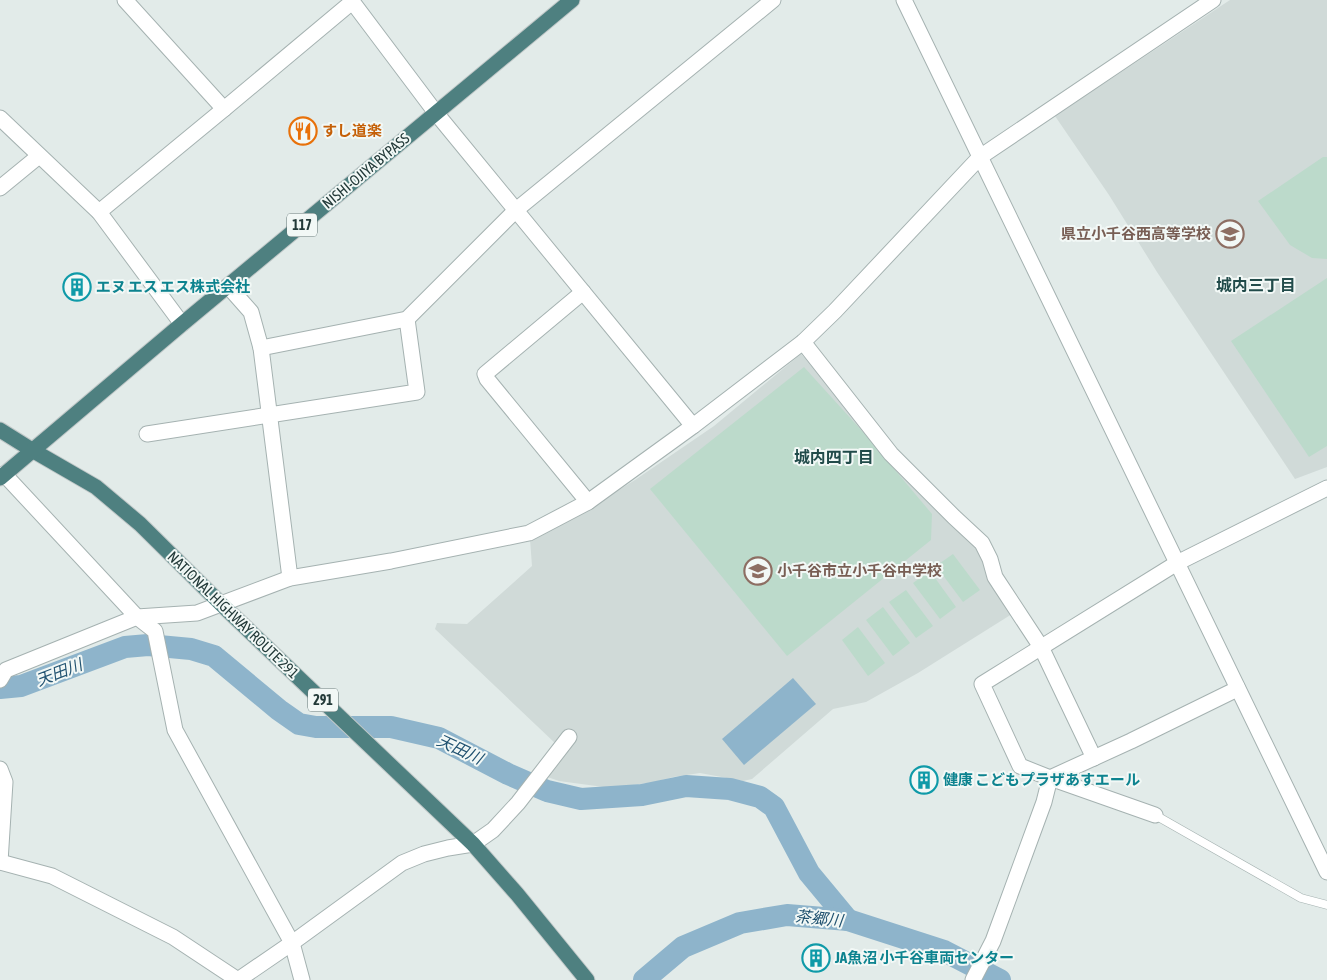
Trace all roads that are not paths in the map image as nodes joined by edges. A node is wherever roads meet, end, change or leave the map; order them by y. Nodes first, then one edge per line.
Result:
1 (125, 0) edge
2 (572, 0) edge
3 (773, 0) edge
4 (904, 0) edge
5 (1213, 0) edge
6 (352, 1) edge
7 (224, 109) junction
8 (436, 113) junction
9 (0, 118) edge
10 (39, 156) junction
11 (980, 157) junction
12 (0, 188) edge
13 (516, 210) junction
14 (99, 212) junction
15 (228, 286) junction
16 (583, 292) junction
17 (407, 319) junction
18 (182, 324) junction
19 (802, 342) junction
20 (261, 348) junction
21 (270, 415) junction
22 (693, 426) junction
23 (0, 430) edge
24 (147, 434) dead end
25 (32, 450) junction
26 (2, 476) edge
27 (1327, 488) edge
28 (588, 502) junction
29 (1177, 563) junction
30 (290, 578) junction
31 (221, 604) junction
32 (138, 617) junction
33 (1041, 648) junction
34 (0, 680) edge
35 (1237, 687) junction
36 (569, 737) dead end
37 (1094, 758) junction
38 (0, 769) edge
39 (1050, 778) junction
40 (1156, 814) joint
41 (473, 844) junction
42 (0, 862) edge
43 (1327, 872) edge
44 (1327, 905) edge
45 (292, 944) junction
46 (238, 980) edge
47 (302, 980) edge
48 (587, 980) edge
49 (973, 980) edge

1 - 7 street
2 - 8 highway, NISHI-OJIYA BYPASS / 117
3 - 13 street
4 - 11 street
5 - 11 street
6 - 7 street
6 - 8 street
7 - 14 street
8 - 13 street
8 - 15 highway, NISHI-OJIYA BYPASS / 117
9 - 10 street
10 - 12 street
10 - 14 street
11 - 19 street
11 - 29 street
13 - 16 street
13 - 17 street
14 - 18 street
15 - 18 highway, NISHI-OJIYA BYPASS / 117
15 - 20 street
16 - 22 street
16 - 28 street
17 - 20 street
17 - 21 street
18 - 25 highway, NISHI-OJIYA BYPASS / 117
19 - 22 street
19 - 33 street
20 - 21 street
21 - 24 street
21 - 30 street
22 - 28 street
23 - 25 highway, NATIONAL HIGHWAY ROUTE 291 / 291
25 - 26 highway, NISHI-OJIYA BYPASS / 117
25 - 31 highway, NATIONAL HIGHWAY ROUTE 291 / 291
26 - 32 street
27 - 29 street
28 - 30 street
29 - 33 street
29 - 35 street
30 - 31 street
31 - 32 street
31 - 41 highway, NATIONAL HIGHWAY ROUTE 291 / 291
32 - 34 street
32 - 45 street
33 - 37 street
33 - 39 street
35 - 37 street
35 - 43 street
36 - 41 street
37 - 39 street
38 - 42 street
39 - 40 street
39 - 49 street
40 - 44 lane
41 - 45 street
41 - 48 highway, NATIONAL HIGHWAY ROUTE 291 / 291
42 - 46 street
45 - 46 street
45 - 47 street

